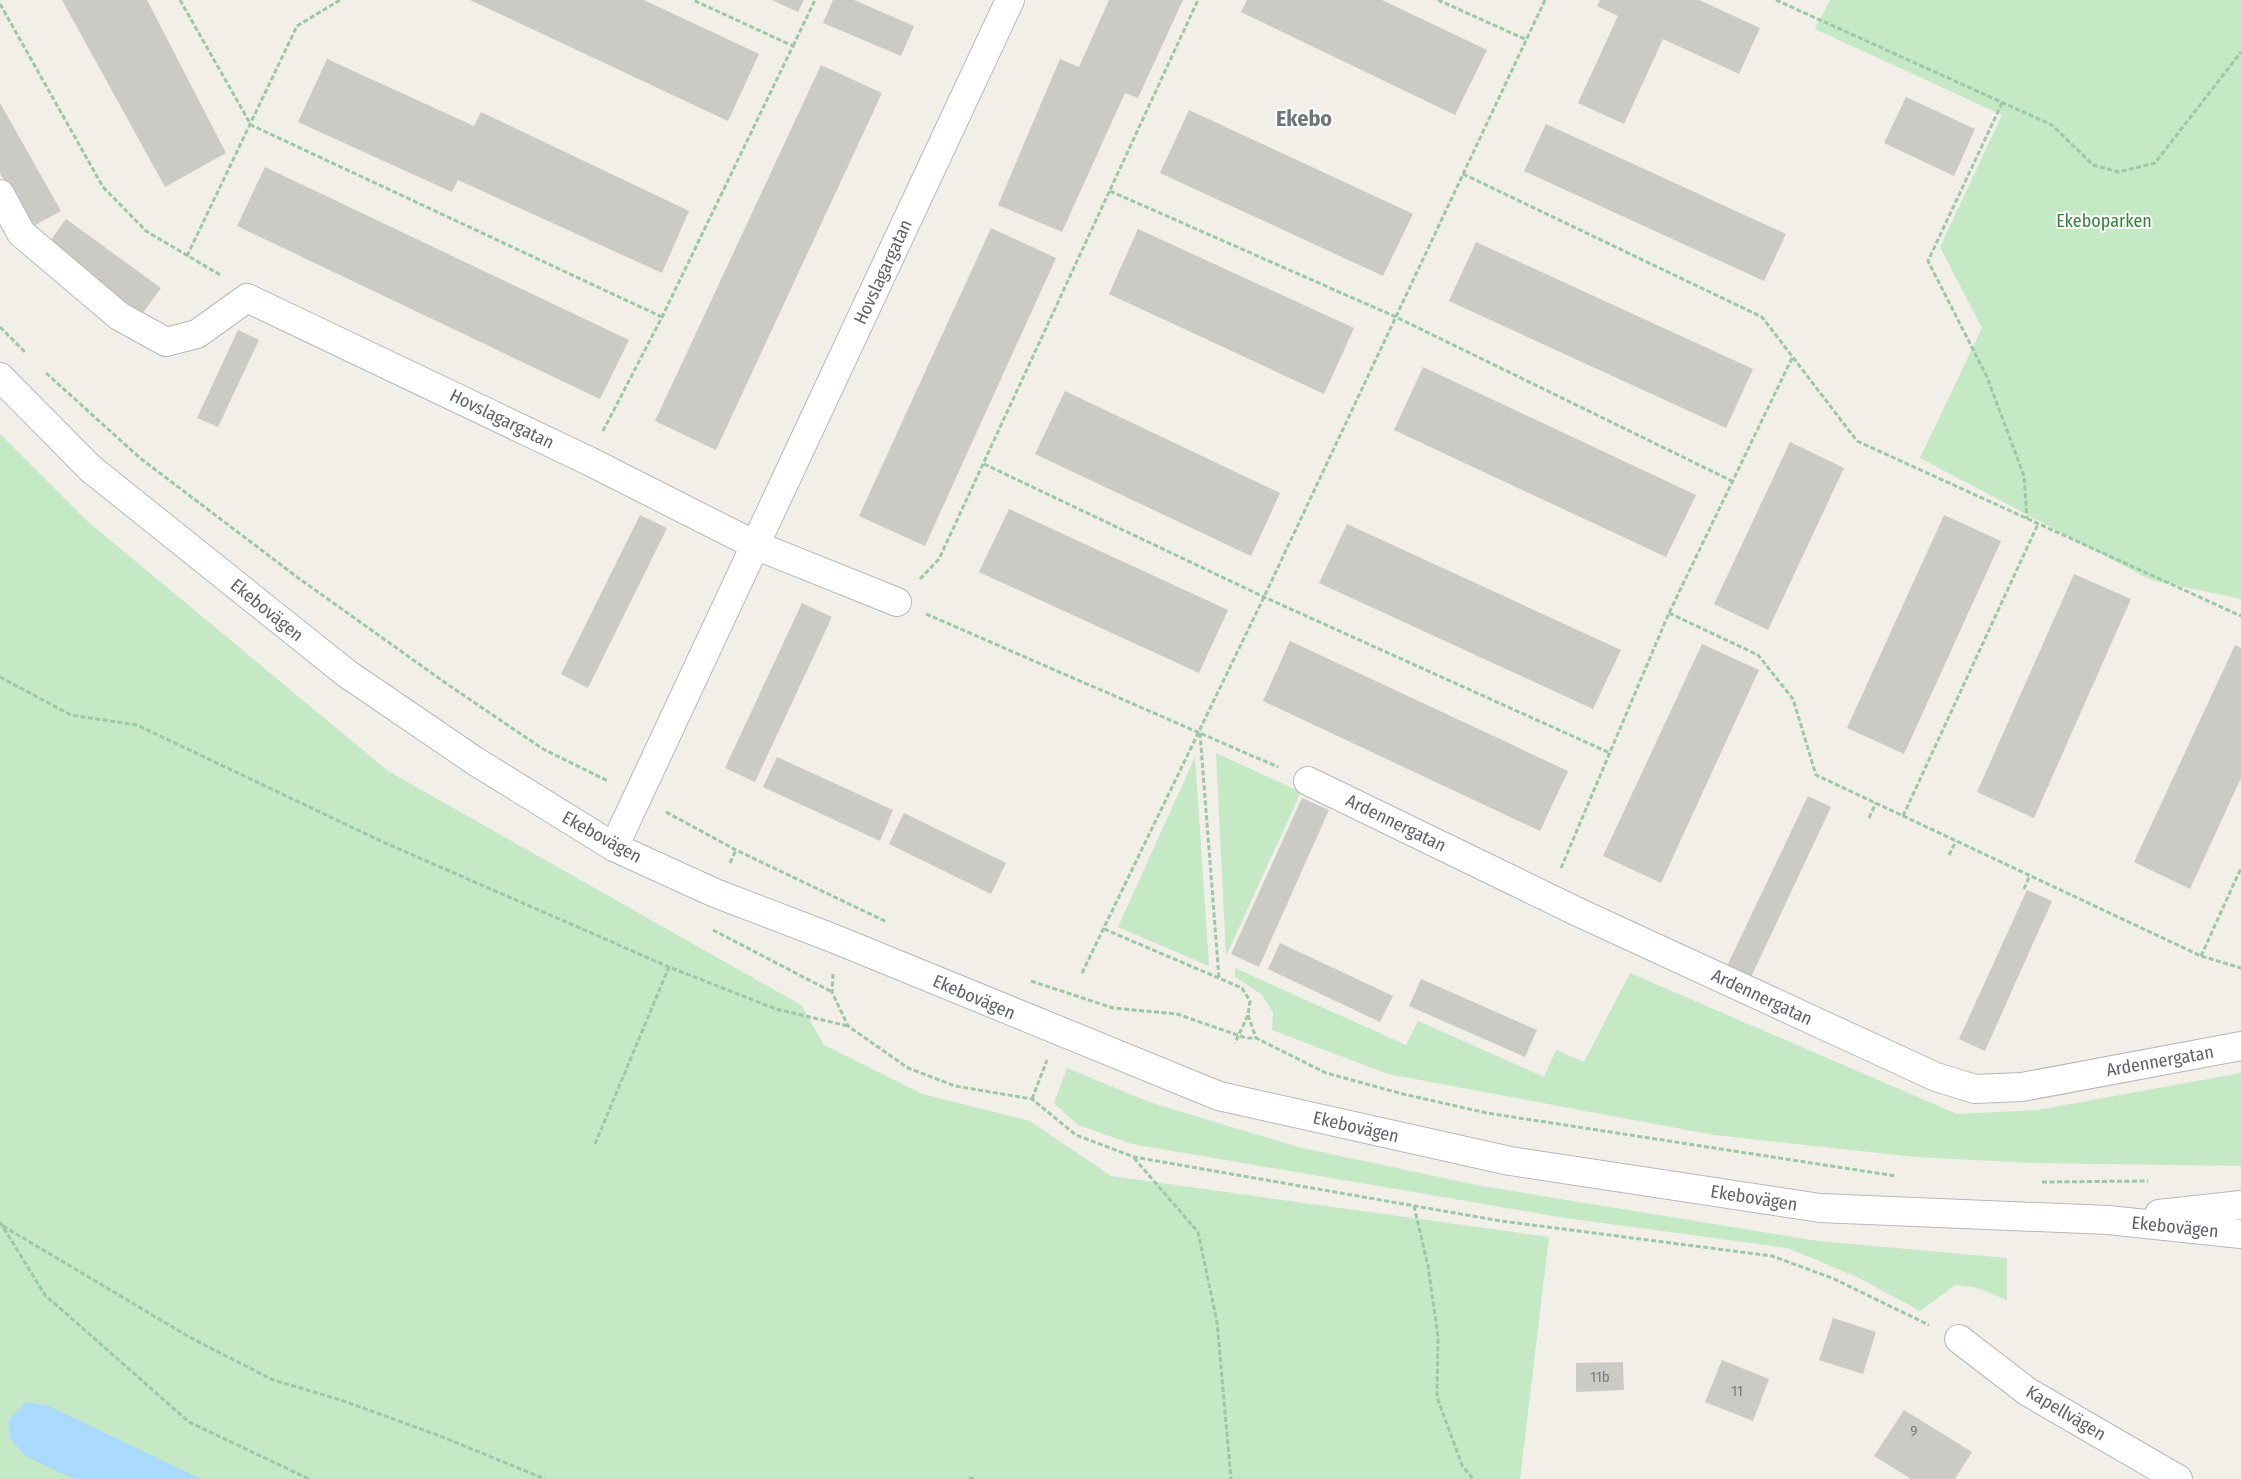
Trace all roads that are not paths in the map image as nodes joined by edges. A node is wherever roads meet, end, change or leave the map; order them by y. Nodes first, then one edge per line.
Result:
1 (1010, 0) edge
2 (0, 194) edge
3 (0, 377) edge
4 (755, 545) junction
5 (897, 602) road end
6 (1308, 781) road end
7 (614, 847) junction
8 (2241, 1046) edge
9 (2241, 1206) edge
10 (2108, 1220) junction
11 (2241, 1234) edge
12 (1959, 1339) road end
13 (2178, 1479) edge

1 - 4 street, Hovslagargatan
2 - 4 street, Hovslagargatan
3 - 7 street, Ekebovägen
4 - 5 street, Hovslagargatan
4 - 7 street, Hovslagargatan
6 - 8 street, Ardennergatan
7 - 10 street, Ekebovägen
9 - 10 street, Ekebovägen
10 - 11 street, Ekebovägen
12 - 13 street, Kapellvägen

